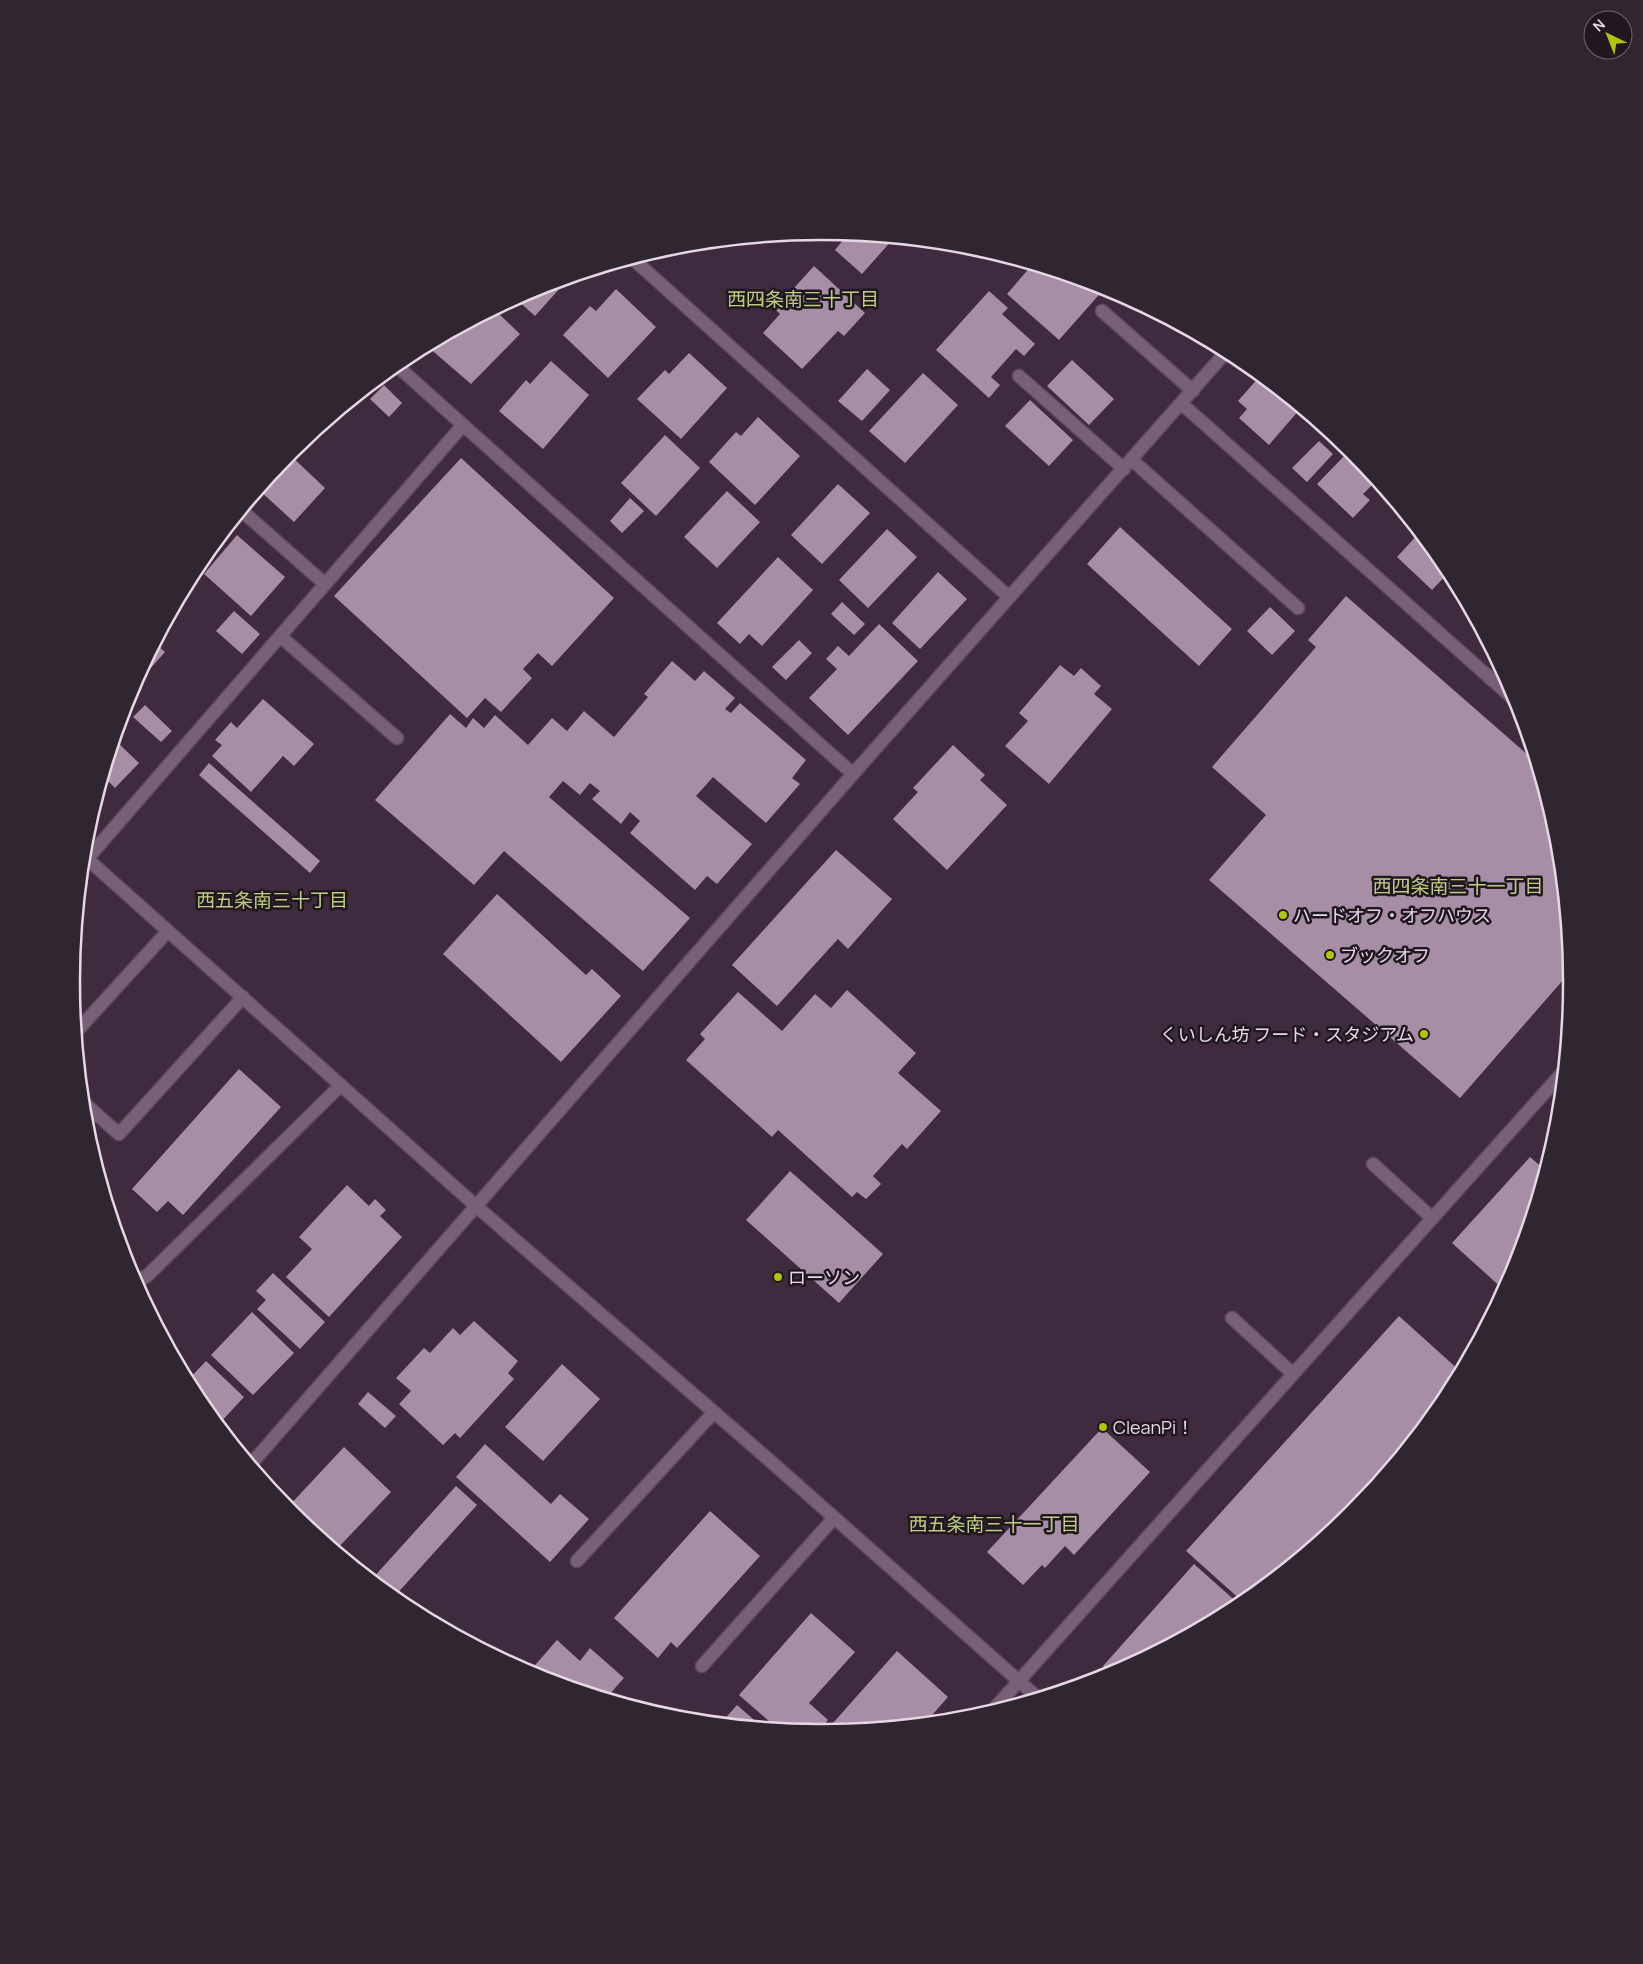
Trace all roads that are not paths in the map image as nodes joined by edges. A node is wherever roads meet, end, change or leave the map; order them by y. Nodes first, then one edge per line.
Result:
1 (639, 264) edge
2 (1102, 311) dead end
3 (1221, 358) edge
4 (402, 371) edge
5 (1019, 376) dead end
6 (1193, 391) junction
7 (1182, 404) junction
8 (463, 425) junction
9 (1128, 464) junction
10 (246, 515) edge
11 (325, 584) junction
12 (1009, 597) junction
13 (1298, 608) dead end
14 (280, 636) junction
15 (1503, 690) edge
16 (397, 738) dead end
17 (853, 774) junction
18 (92, 849) edge
19 (90, 861) edge
20 (168, 931) junction
21 (242, 997) junction
22 (82, 1026) edge
23 (1557, 1079) edge
24 (341, 1085) junction
25 (91, 1109) edge
26 (1373, 1164) dead end
27 (476, 1206) junction
28 (1432, 1218) junction
29 (142, 1279) edge
30 (1232, 1318) dead end
31 (1293, 1374) junction
32 (714, 1412) junction
33 (255, 1460) edge
34 (834, 1518) junction
35 (577, 1561) dead end
36 (702, 1666) dead end
37 (1019, 1681) junction
38 (1032, 1692) edge
39 (1000, 1701) edge

1 - 12 street
2 - 6 street
3 - 6 street
4 - 8 street
5 - 9 street
6 - 7 street
7 - 9 street
7 - 15 street
8 - 11 street
8 - 17 street
9 - 12 street
9 - 13 street
10 - 11 street
11 - 14 street
12 - 17 street
14 - 16 street
14 - 18 street
17 - 27 street
19 - 20 street
20 - 21 street
20 - 22 street
21 - 24 street
21 - 25 street
23 - 28 street
24 - 27 street
24 - 29 street
26 - 28 street
27 - 32 street
27 - 33 street
28 - 31 street
30 - 31 street
31 - 37 street
32 - 34 street
32 - 35 street
34 - 36 street
34 - 37 street
37 - 38 street
37 - 39 street

